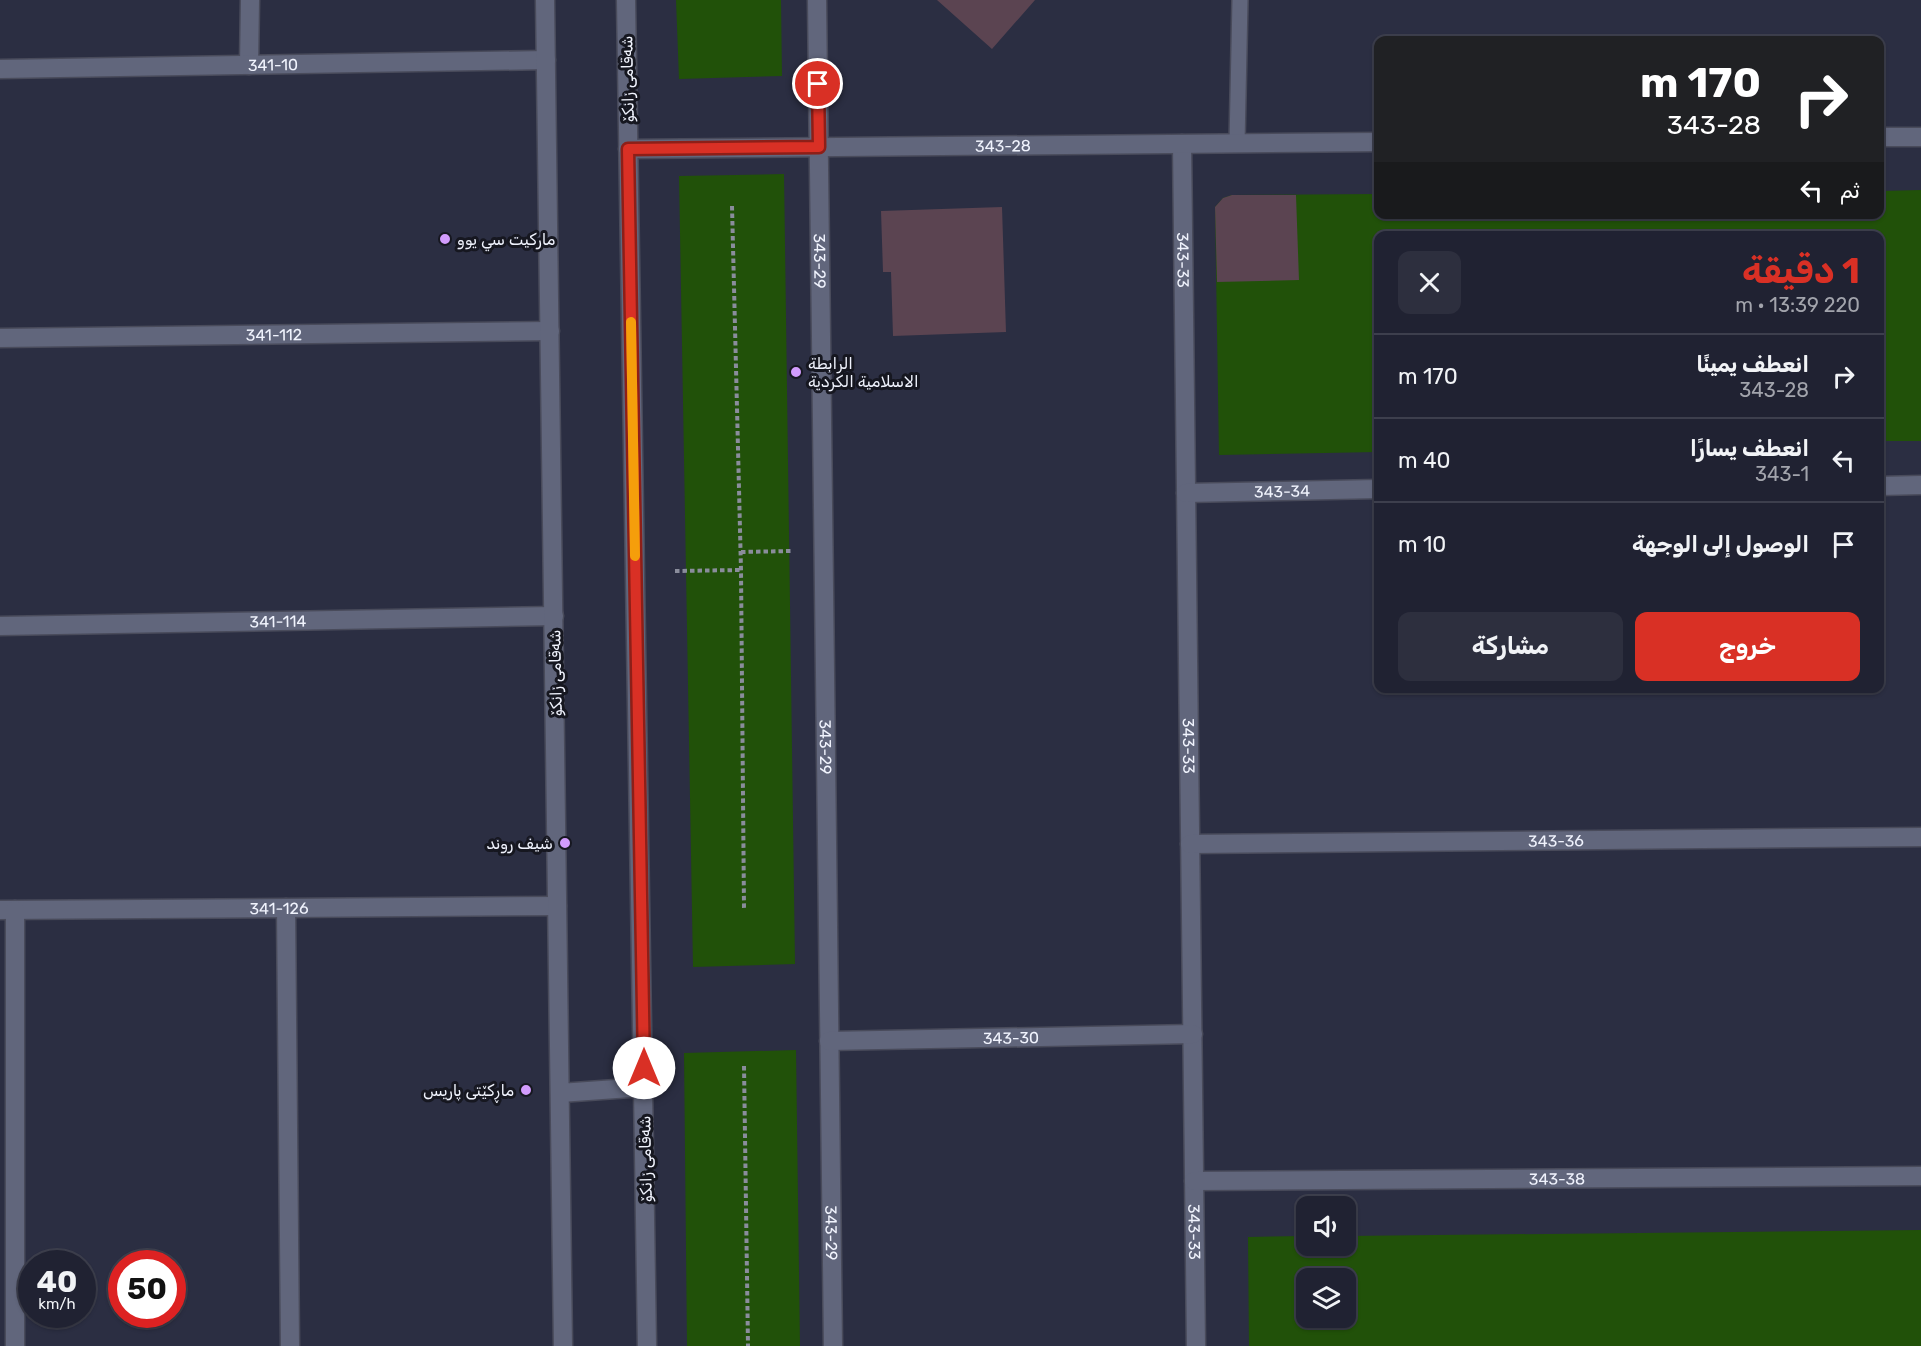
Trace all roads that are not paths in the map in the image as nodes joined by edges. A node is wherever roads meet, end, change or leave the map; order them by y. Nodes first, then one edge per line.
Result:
1 (250, 0) edge
2 (545, 0) edge
3 (626, 0) edge
4 (817, 0) edge
5 (1240, 0) edge
6 (546, 60) junction
7 (249, 65) junction
8 (0, 69) edge
9 (1884, 137) edge
10 (1921, 137) edge
11 (1374, 142) edge
12 (1237, 143) junction
13 (1182, 144) junction
14 (819, 147) junction
15 (628, 149) junction
16 (550, 331) junction
17 (0, 338) edge
18 (1921, 485) edge
19 (1884, 486) edge
20 (1374, 489) edge
21 (1186, 493) junction
22 (554, 616) junction
23 (0, 626) edge
24 (1921, 837) edge
25 (1190, 844) junction
26 (557, 906) junction
27 (286, 908) junction
28 (8, 910) edge
29 (1192, 1034) junction
30 (830, 1041) junction
31 (644, 1087) junction
32 (560, 1094) junction
33 (1921, 1176) edge
34 (1194, 1181) junction
35 (15, 1346) edge
36 (290, 1346) edge
37 (563, 1346) edge
38 (647, 1346) edge
39 (833, 1346) edge
40 (1196, 1346) edge

1 - 7 street
2 - 6 street, شەقامی زانکۆ
3 - 15 street, شەقامی زانکۆ
4 - 14 street, 343-29
5 - 12 lane
6 - 7 street, 341-10
6 - 16 street, شەقامی زانکۆ
7 - 8 street, 341-10
9 - 10 street
11 - 12 street, 343-28
12 - 13 street, 343-28
13 - 14 street, 343-28
13 - 21 street, 343-33
14 - 15 street, 343-28
14 - 30 street, 343-29
15 - 31 street, شەقامی زانکۆ
16 - 17 street, 341-112
16 - 22 street, شەقامی زانکۆ
18 - 19 street
20 - 21 street, 343-34
21 - 25 street, 343-33
22 - 23 street, 341-114
22 - 26 street, شەقامی زانکۆ
24 - 25 street, 343-36
25 - 29 street, 343-33
26 - 27 street, 341-126
26 - 32 street, شەقامی زانکۆ
27 - 28 street, 341-126
27 - 36 street
28 - 35 street
29 - 30 street, 343-30
29 - 34 street, 343-33
30 - 39 street, 343-29
31 - 32 street
31 - 38 street, شەقامی زانکۆ
32 - 37 street, شەقامی زانکۆ
33 - 34 street, 343-38
34 - 40 street, 343-33

